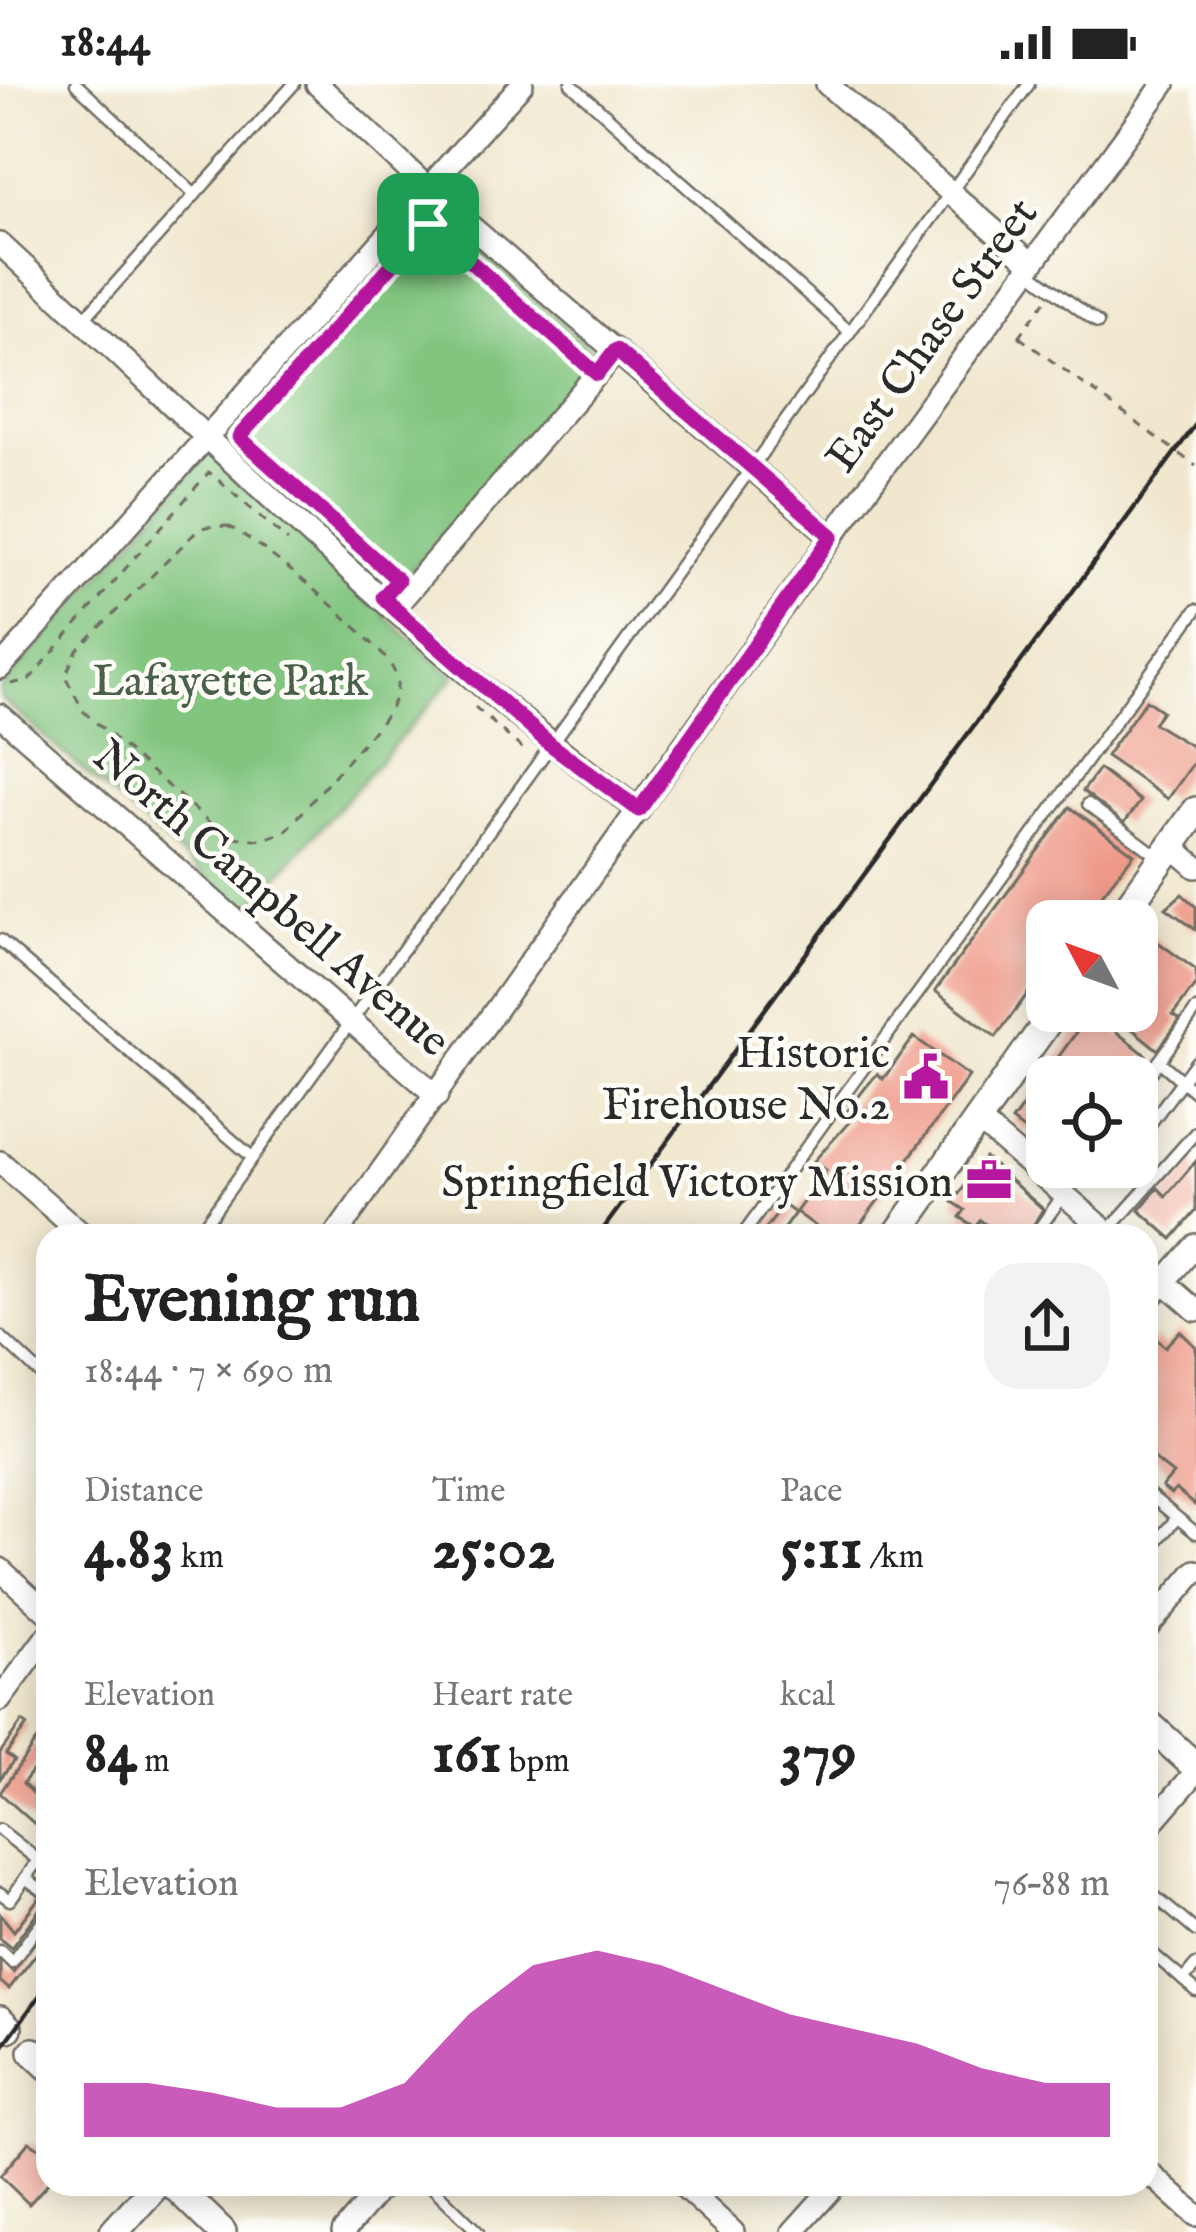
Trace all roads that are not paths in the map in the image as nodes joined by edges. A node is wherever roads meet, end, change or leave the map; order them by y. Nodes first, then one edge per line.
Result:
1 (76, 84) edge
2 (294, 84) edge
3 (316, 84) edge
4 (522, 84) edge
5 (571, 84) edge
6 (827, 84) edge
7 (1029, 84) edge
8 (1164, 84) edge
9 (429, 189) junction
10 (951, 193) junction
11 (195, 195) junction
12 (0, 244) edge
13 (1028, 266) junction
14 (83, 320) junction
15 (1098, 322) dead end
16 (850, 332) junction
17 (616, 350) junction
18 (209, 436) junction
19 (751, 467) junction
20 (832, 536) junction
21 (389, 603) junction
22 (1196, 610) edge
23 (2, 670) edge
24 (0, 715) edge
25 (539, 749) junction
26 (1088, 804) dead end
27 (639, 810) junction
28 (1196, 811) edge
29 (1167, 852) junction
30 (1196, 867) edge
31 (1133, 900) edge
32 (0, 940) edge
33 (1196, 1010) edge
34 (350, 1020) junction
35 (1040, 1032) edge
36 (1160, 1061) junction
37 (1196, 1062) edge
38 (1158, 1064) edge
39 (1182, 1081) junction
40 (1196, 1094) edge
41 (437, 1096) junction
42 (1158, 1113) edge
43 (978, 1120) junction
44 (1196, 1132) edge
45 (252, 1157) junction
46 (0, 1162) edge
47 (1069, 1188) edge
48 (1064, 1195) junction
49 (70, 1224) edge
50 (205, 1224) edge
51 (344, 1224) edge
52 (751, 1224) edge
53 (904, 1224) edge
54 (1044, 1224) edge
55 (1097, 1224) edge
56 (1118, 1224) edge
57 (1196, 1245) edge
58 (1158, 1276) edge
59 (1164, 1281) junction
60 (1158, 1288) edge
61 (1196, 1310) edge
62 (0, 1336) edge
63 (36, 1370) edge
64 (1158, 1502) edge
65 (1177, 1518) junction
66 (1196, 1533) edge
67 (1158, 1539) edge
68 (0, 1569) edge
69 (1196, 1571) edge
70 (36, 1602) edge
71 (1158, 1615) edge
72 (36, 1651) edge
73 (0, 1700) edge
74 (1158, 1733) edge
75 (1196, 1769) edge
76 (1158, 1815) edge
77 (0, 1830) edge
78 (36, 1858) edge
79 (36, 1863) edge
80 (26, 1878) junction
81 (36, 1885) edge
82 (0, 1893) edge
83 (1158, 1899) edge
84 (36, 1929) edge
85 (1196, 1931) edge
86 (0, 1951) edge
87 (1158, 1958) edge
88 (1196, 1965) edge
89 (1183, 1980) junction
90 (1196, 1991) edge
91 (1158, 2181) edge
92 (146, 2196) edge
93 (185, 2196) edge
94 (374, 2196) edge
95 (441, 2196) edge
96 (694, 2196) edge
97 (825, 2196) edge
98 (1196, 2215) edge
99 (114, 2232) edge
100 (222, 2232) edge
101 (344, 2232) edge
102 (478, 2232) edge
103 (734, 2232) edge
104 (793, 2232) edge

1 - 11 lane
2 - 11 lane
3 - 9 street
4 - 9 street
5 - 16 lane
6 - 10 street
7 - 10 lane
8 - 13 street, East Chase Street
9 - 17 street
9 - 18 street
10 - 13 street
10 - 16 lane
11 - 14 lane
12 - 14 street
13 - 15 lane
13 - 20 street, East Chase Street
14 - 18 street
16 - 19 lane
17 - 19 street
17 - 21 street
18 - 21 street
18 - 23 street
19 - 20 street
19 - 25 lane
20 - 27 street, East Chase Street
21 - 25 street
22 - 52 lane
24 - 34 street, North Campbell Avenue
25 - 27 street
25 - 34 lane
26 - 29 lane
27 - 41 street, East Chase Street
28 - 29 street
29 - 30 street
29 - 31 street
32 - 45 lane
33 - 36 lane
34 - 41 street, North Campbell Avenue
34 - 45 lane
35 - 43 street
36 - 38 lane
36 - 39 lane
37 - 39 lane
39 - 40 lane
39 - 42 lane
41 - 51 street, East Chase Street
43 - 48 street
43 - 53 street
44 - 56 lane
45 - 50 lane
46 - 49 street
47 - 48 lane
48 - 54 lane
48 - 55 street
57 - 59 street
58 - 59 street
59 - 60 street
59 - 61 street
62 - 63 lane
64 - 65 lane
65 - 66 lane
65 - 67 lane
68 - 70 street
69 - 71 street
72 - 73 street
74 - 75 street
75 - 76 street
77 - 78 lane
79 - 80 lane
80 - 81 lane
80 - 82 lane
83 - 85 lane
84 - 86 lane
87 - 89 lane
88 - 89 lane
89 - 90 lane
91 - 98 street
92 - 99 street
93 - 100 street
94 - 101 street
95 - 102 lane
96 - 103 street
97 - 104 street

